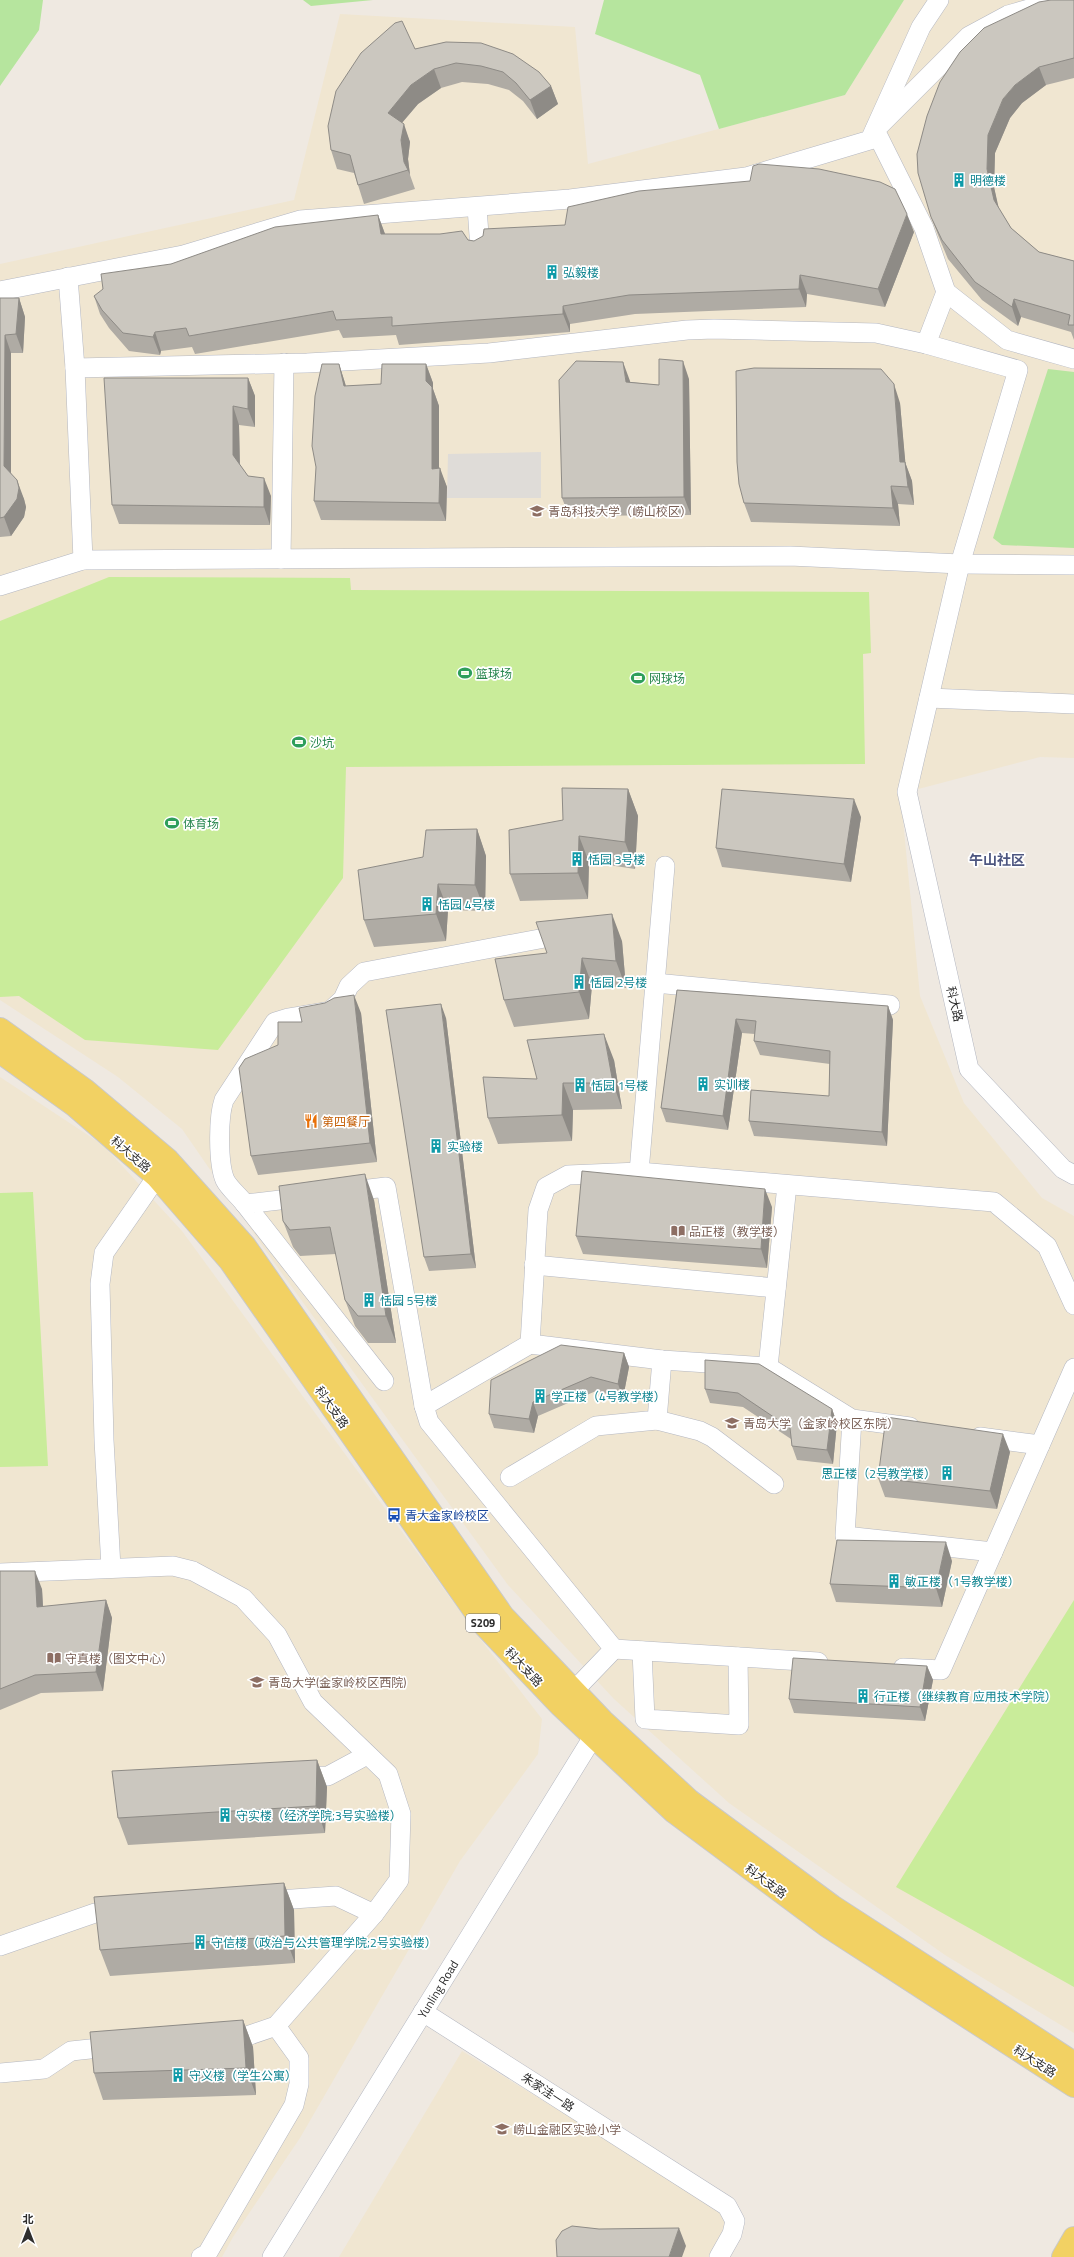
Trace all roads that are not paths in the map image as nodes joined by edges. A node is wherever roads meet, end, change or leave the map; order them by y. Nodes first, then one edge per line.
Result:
1 (939, 0) edge
2 (1060, 0) edge
3 (875, 130) junction
4 (477, 207) junction
5 (480, 249) edge
6 (68, 277) junction
7 (0, 291) edge
8 (946, 292) junction
9 (926, 344) junction
10 (1074, 359) edge
11 (284, 363) junction
12 (75, 368) junction
13 (281, 559) junction
14 (83, 560) junction
15 (960, 564) junction
16 (1074, 565) edge
17 (0, 586) edge
18 (929, 698) junction
19 (1074, 704) edge
20 (665, 866) dead end
21 (550, 937) edge
22 (655, 983) junction
23 (890, 1005) dead end
24 (0, 1029) edge
25 (0, 1052) edge
26 (163, 1169) junction
27 (639, 1172) junction
28 (1074, 1175) edge
29 (786, 1185) junction
30 (245, 1204) junction
31 (534, 1265) junction
32 (776, 1288) junction
33 (1074, 1305) edge
34 (530, 1344) junction
35 (662, 1360) junction
36 (768, 1367) junction
37 (1074, 1368) edge
38 (384, 1382) dead end
39 (424, 1406) junction
40 (852, 1419) junction
41 (657, 1420) junction
42 (930, 1430) edge
43 (962, 1434) edge
44 (1040, 1445) junction
45 (510, 1477) dead end
46 (774, 1484) dead end
47 (994, 1552) junction
48 (111, 1568) junction
49 (0, 1573) edge
50 (614, 1649) junction
51 (642, 1651) junction
52 (738, 1657) junction
53 (832, 1663) edge
54 (887, 1667) edge
55 (566, 1698) junction
56 (597, 1728) junction
57 (367, 1755) junction
58 (279, 1778) edge
59 (243, 1902) edge
60 (142, 1910) edge
61 (374, 1914) junction
62 (0, 1946) edge
63 (423, 2012) junction
64 (276, 2026) junction
65 (205, 2040) edge
66 (134, 2045) edge
67 (1074, 2063) edge
68 (0, 2073) edge
69 (1074, 2086) edge
70 (1074, 2238) edge
71 (201, 2257) edge
72 (272, 2257) edge
73 (718, 2257) edge
74 (1063, 2257) edge

1 - 3 street
2 - 3 street
3 - 4 street
3 - 8 street
4 - 5 street
4 - 6 street
6 - 7 street
6 - 12 street
8 - 9 street
8 - 10 street
9 - 11 street
9 - 15 street
11 - 12 street
11 - 13 street
12 - 14 street
13 - 14 street
13 - 15 street
14 - 17 street
15 - 16 street
15 - 18 street
18 - 19 street
18 - 28 street, 科大路
20 - 22 street
21 - 30 street
22 - 23 street
22 - 27 street
24 - 26 main road, 科大支路 / S209
25 - 26 main road, 科大支路 / S209
26 - 48 street
26 - 55 main road, 科大支路 / S209
27 - 29 street
27 - 31 street
29 - 32 street
29 - 33 street
30 - 38 street
30 - 39 street
31 - 32 street
31 - 34 street
32 - 36 street
34 - 35 street
34 - 39 street
35 - 36 street
35 - 41 street
36 - 40 street
37 - 44 street
39 - 50 street
40 - 42 street
40 - 47 street
41 - 45 street
41 - 46 street
43 - 44 street
44 - 47 street
47 - 54 street
48 - 49 street
48 - 57 street
50 - 51 street
50 - 55 street
51 - 52 street
51 - 52 street
52 - 53 street
55 - 56 main road, 科大支路 / S209
56 - 63 street, Yunling Road
56 - 67 main road, 科大支路 / S209
56 - 69 main road, 科大支路 / S209
57 - 58 street
57 - 61 street
59 - 61 street
60 - 62 street
61 - 64 street
63 - 72 street, Yunling Road
63 - 73 street, 朱家洼一路
64 - 65 street
64 - 71 street
66 - 68 street
70 - 74 main road

